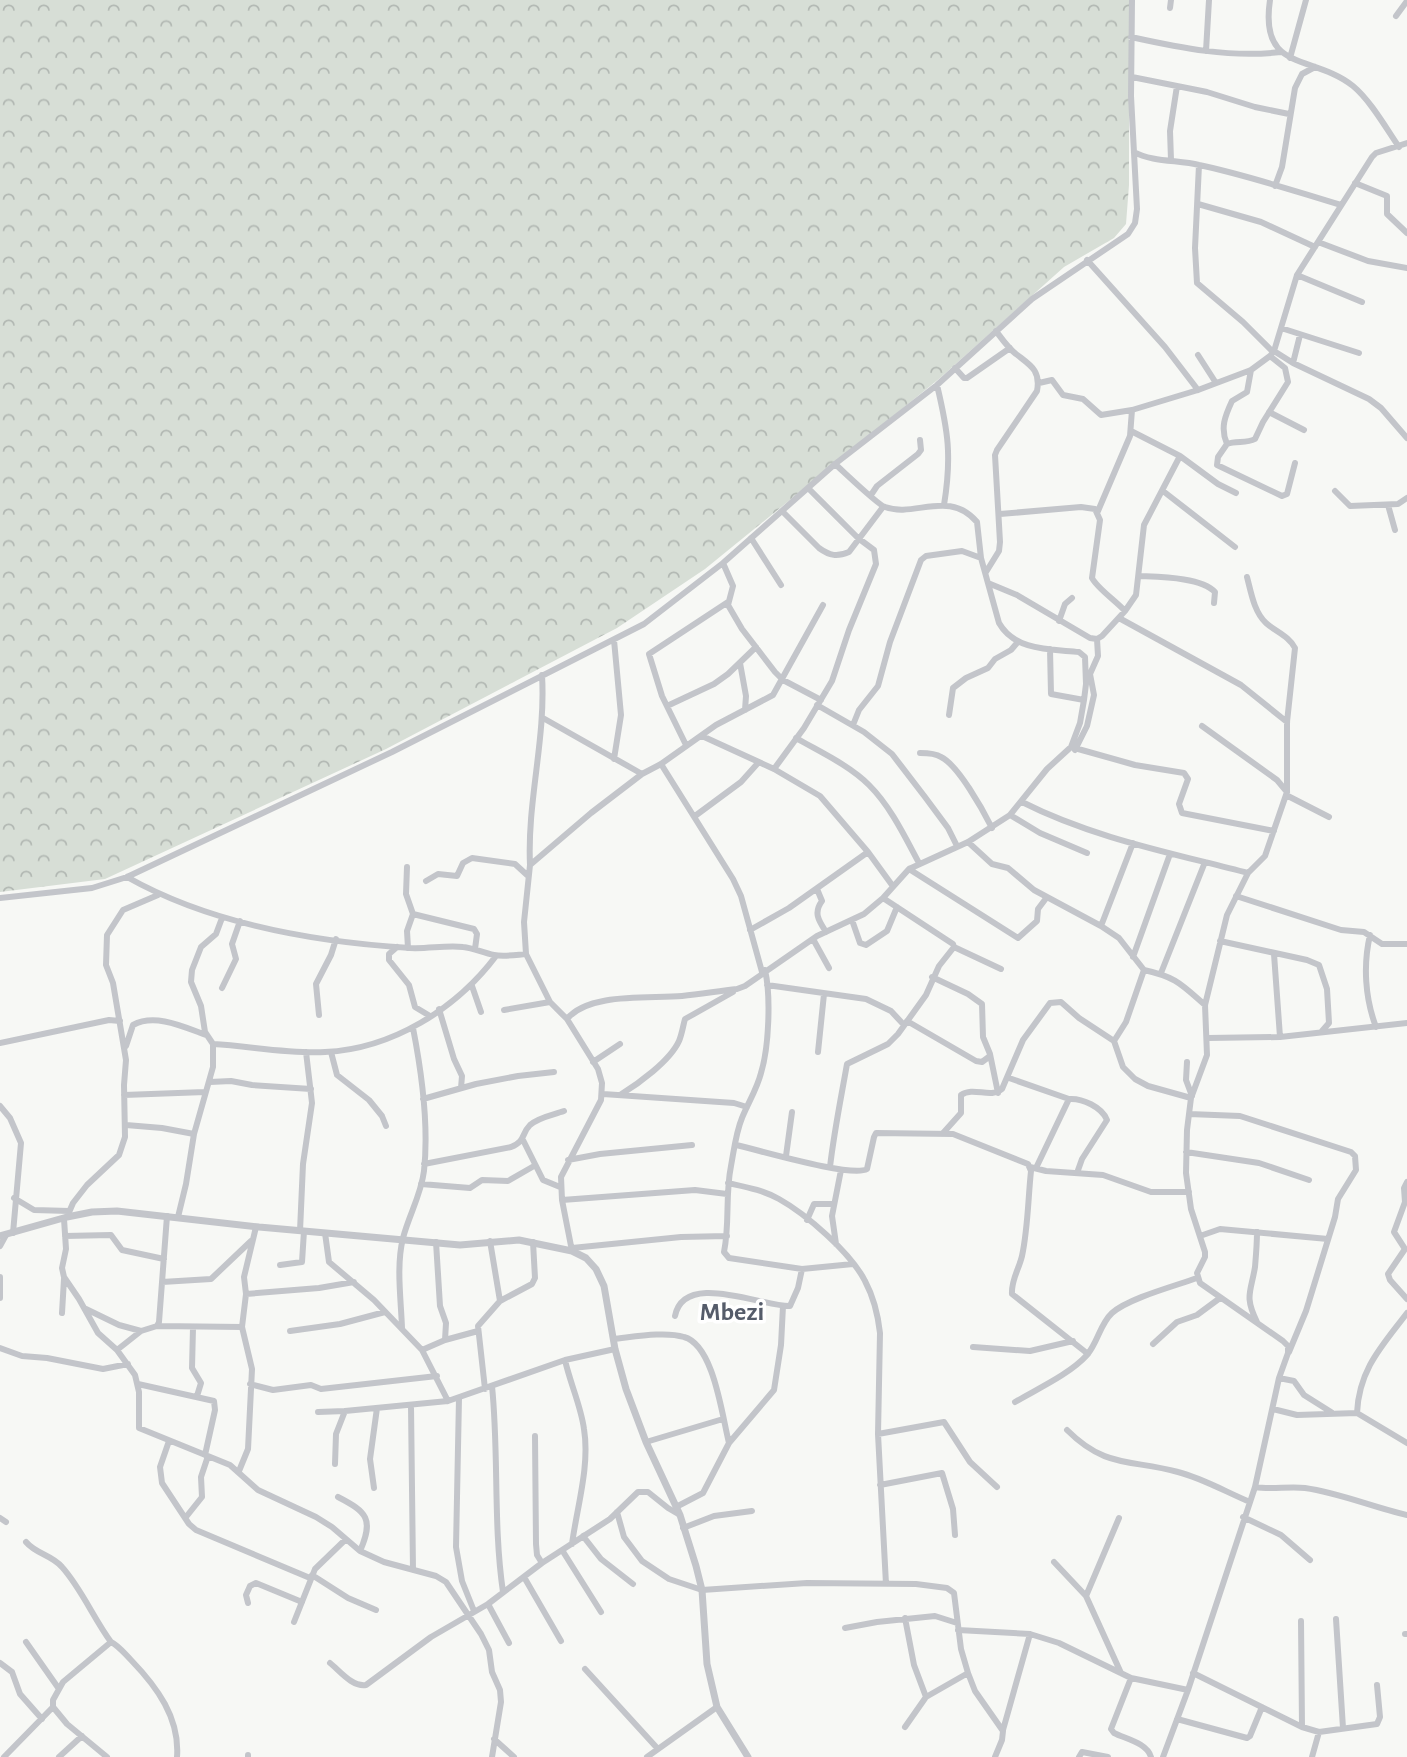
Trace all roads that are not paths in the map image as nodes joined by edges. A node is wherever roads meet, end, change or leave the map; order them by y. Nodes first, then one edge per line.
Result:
1 (1132, 0) edge
2 (1209, 0) edge
3 (1270, 0) edge
4 (1306, 0) edge
5 (1407, 1) edge
6 (1396, 16) dead end
7 (1131, 37) junction
8 (1206, 51) junction
9 (1281, 52) junction
10 (1290, 58) junction
11 (1315, 68) junction
12 (1132, 77) junction
13 (1177, 86) junction
14 (1289, 114) junction
15 (1407, 143) edge
16 (1399, 146) junction
17 (1135, 152) junction
18 (1171, 160) junction
19 (1199, 164) junction
20 (1355, 183) junction
21 (1275, 186) junction
22 (1198, 204) junction
23 (1341, 205) junction
24 (1407, 233) edge
25 (1317, 244) junction
26 (1087, 260) junction
27 (1407, 268) edge
28 (1297, 275) junction
29 (1362, 302) dead end
30 (1281, 328) junction
31 (996, 331) junction
32 (1300, 335) junction
33 (1010, 348) junction
34 (1272, 353) junction
35 (1359, 353) dead end
36 (1198, 355) dead end
37 (1293, 363) junction
38 (955, 368) junction
39 (1251, 370) junction
40 (1039, 383) junction
41 (1216, 383) junction
42 (937, 384) junction
43 (1198, 390) junction
44 (1132, 410) junction
45 (1269, 412) junction
46 (1304, 430) dead end
47 (1131, 431) junction
48 (1407, 439) edge
49 (920, 440) dead end
50 (1227, 444) junction
51 (1180, 456) junction
52 (1294, 463) dead end
53 (835, 464) junction
54 (808, 488) junction
55 (1163, 491) junction
56 (1335, 491) dead end
57 (1236, 493) dead end
58 (871, 495) junction
59 (1407, 498) edge
60 (944, 505) junction
61 (1388, 505) junction
62 (883, 507) junction
63 (782, 511) junction
64 (1098, 511) junction
65 (1000, 514) junction
66 (1395, 530) dead end
67 (751, 538) junction
68 (858, 538) junction
69 (1235, 547) dead end
70 (981, 558) junction
71 (723, 563) junction
72 (986, 572) junction
73 (1139, 576) junction
74 (1247, 577) dead end
75 (988, 583) junction
76 (781, 585) dead end
77 (1072, 598) dead end
78 (728, 602) junction
79 (1214, 603) dead end
80 (823, 605) dead end
81 (1125, 611) junction
82 (1119, 618) junction
83 (1059, 621) junction
84 (1097, 639) junction
85 (614, 640) junction
86 (1017, 643) junction
87 (756, 647) junction
88 (1050, 649) junction
89 (740, 663) junction
90 (541, 675) junction
91 (782, 680) junction
92 (1084, 700) junction
93 (819, 702) junction
94 (667, 706) junction
95 (745, 710) junction
96 (949, 715) dead end
97 (543, 718) junction
98 (1287, 722) junction
99 (853, 725) junction
100 (1202, 726) dead end
101 (702, 736) junction
102 (796, 738) junction
103 (686, 745) junction
104 (1073, 748) junction
105 (920, 753) dead end
106 (614, 759) junction
107 (758, 763) junction
108 (661, 764) junction
109 (774, 769) junction
110 (642, 774) junction
111 (1287, 793) junction
112 (1022, 802) junction
113 (1010, 815) junction
114 (695, 816) junction
115 (1329, 817) dead end
116 (992, 828) junction
117 (1274, 831) junction
118 (968, 842) junction
119 (1133, 843) junction
120 (957, 846) junction
121 (867, 852) junction
122 (1087, 853) dead end
123 (1170, 854) junction
124 (1205, 862) junction
125 (919, 863) junction
126 (530, 865) junction
127 (407, 867) dead end
128 (909, 869) junction
129 (1248, 873) junction
130 (527, 875) junction
131 (127, 877) junction
132 (426, 881) dead end
133 (892, 885) junction
134 (817, 889) junction
135 (158, 895) junction
136 (1236, 895) junction
137 (1047, 897) junction
138 (0, 898) edge
139 (883, 898) junction
140 (897, 907) junction
141 (413, 914) junction
142 (222, 918) junction
143 (852, 920) junction
144 (240, 921) junction
145 (1101, 926) junction
146 (750, 930) junction
147 (826, 932) junction
148 (1370, 935) junction
149 (336, 939) junction
150 (813, 939) junction
151 (1220, 941) junction
152 (1407, 944) edge
153 (397, 947) junction
154 (954, 947) junction
155 (408, 948) junction
156 (475, 949) junction
157 (526, 954) junction
158 (1274, 954) junction
159 (496, 956) junction
160 (1133, 957) junction
161 (829, 968) dead end
162 (1001, 969) dead end
163 (1144, 970) junction
164 (764, 971) junction
165 (1161, 973) junction
166 (932, 977) junction
167 (767, 985) junction
168 (472, 986) junction
169 (222, 988) dead end
170 (737, 989) junction
171 (824, 994) junction
172 (550, 1002) junction
173 (1205, 1005) junction
174 (439, 1009) junction
175 (505, 1010) dead end
176 (481, 1013) dead end
177 (319, 1016) dead end
178 (430, 1016) junction
179 (567, 1019) junction
180 (120, 1021) junction
181 (906, 1023) junction
182 (1407, 1023) edge
183 (1376, 1027) junction
184 (413, 1028) junction
185 (1318, 1033) junction
186 (208, 1036) junction
187 (1280, 1037) junction
188 (1208, 1038) junction
189 (1114, 1041) junction
190 (0, 1042) edge
191 (213, 1044) junction
192 (620, 1044) dead end
193 (125, 1048) junction
194 (306, 1052) junction
195 (331, 1052) junction
196 (818, 1052) dead end
197 (990, 1056) junction
198 (593, 1062) junction
199 (1187, 1062) dead end
200 (554, 1072) dead end
201 (1009, 1078) junction
202 (210, 1082) junction
203 (461, 1088) junction
204 (311, 1089) junction
205 (205, 1092) junction
206 (998, 1093) junction
207 (603, 1094) junction
208 (124, 1095) junction
209 (620, 1095) junction
210 (1192, 1097) junction
211 (423, 1099) junction
212 (1069, 1099) junction
213 (0, 1106) edge
214 (747, 1107) junction
215 (564, 1111) dead end
216 (792, 1112) dead end
217 (1189, 1114) junction
218 (126, 1125) junction
219 (386, 1126) dead end
220 (944, 1132) junction
221 (194, 1134) junction
222 (523, 1140) junction
223 (692, 1144) dead end
224 (736, 1145) junction
225 (1186, 1152) junction
226 (786, 1156) junction
227 (568, 1160) junction
228 (425, 1164) junction
229 (534, 1166) junction
230 (830, 1167) junction
231 (1033, 1168) junction
232 (841, 1170) junction
233 (1077, 1173) junction
234 (1309, 1181) dead end
235 (1407, 1182) edge
236 (728, 1183) junction
237 (421, 1184) junction
238 (560, 1187) junction
239 (1189, 1192) junction
240 (727, 1194) junction
241 (14, 1198) junction
242 (562, 1200) junction
243 (833, 1204) junction
244 (67, 1216) junction
245 (167, 1216) junction
246 (178, 1217) junction
247 (807, 1220) junction
248 (256, 1227) junction
249 (302, 1231) junction
250 (1257, 1232) junction
251 (325, 1233) junction
252 (6, 1235) edge
253 (65, 1236) junction
254 (727, 1236) junction
255 (1200, 1237) junction
256 (403, 1238) junction
257 (1328, 1239) junction
258 (252, 1240) junction
259 (489, 1241) junction
260 (436, 1242) junction
261 (533, 1242) junction
262 (836, 1244) junction
263 (0, 1246) edge
264 (572, 1250) junction
265 (164, 1259) junction
266 (853, 1264) junction
267 (280, 1265) dead end
268 (802, 1269) junction
269 (0, 1277) edge
270 (64, 1277) junction
271 (1197, 1278) junction
272 (162, 1282) junction
273 (354, 1282) junction
274 (246, 1294) junction
275 (0, 1298) edge
276 (1220, 1298) junction
277 (1407, 1299) edge
278 (500, 1301) junction
279 (783, 1306) junction
280 (85, 1308) junction
281 (385, 1312) junction
282 (62, 1313) dead end
283 (1407, 1313) edge
284 (676, 1316) dead end
285 (1258, 1322) junction
286 (157, 1326) junction
287 (242, 1327) junction
288 (193, 1328) junction
289 (402, 1328) junction
290 (141, 1331) junction
291 (290, 1331) dead end
292 (478, 1331) junction
293 (614, 1339) junction
294 (444, 1340) junction
295 (1073, 1341) junction
296 (1153, 1344) dead end
297 (973, 1347) dead end
298 (0, 1348) edge
299 (615, 1349) junction
300 (117, 1350) junction
301 (422, 1350) junction
302 (1088, 1353) junction
303 (1288, 1353) junction
304 (565, 1360) junction
305 (128, 1364) junction
306 (437, 1377) junction
307 (1279, 1378) junction
308 (138, 1384) junction
309 (250, 1384) junction
310 (489, 1388) junction
311 (197, 1396) junction
312 (459, 1398) junction
313 (448, 1401) junction
314 (1015, 1402) dead end
315 (411, 1406) junction
316 (377, 1408) junction
317 (1273, 1409) junction
318 (345, 1411) junction
319 (318, 1412) dead end
320 (1333, 1413) junction
321 (1357, 1413) junction
322 (723, 1419) junction
323 (1067, 1430) dead end
324 (878, 1434) junction
325 (535, 1436) dead end
326 (169, 1441) junction
327 (646, 1442) junction
328 (729, 1443) junction
329 (1407, 1443) edge
330 (206, 1455) junction
331 (335, 1464) dead end
332 (239, 1471) junction
333 (880, 1485) junction
334 (997, 1487) dead end
335 (1255, 1487) junction
336 (374, 1488) dead end
337 (338, 1497) dead end
338 (1250, 1502) junction
339 (678, 1511) junction
340 (752, 1511) dead end
341 (617, 1512) junction
342 (1407, 1515) edge
343 (186, 1517) junction
344 (1244, 1517) junction
345 (1119, 1518) dead end
346 (683, 1528) junction
347 (955, 1535) dead end
348 (583, 1536) junction
349 (345, 1540) junction
350 (26, 1542) dead end
351 (572, 1544) junction
352 (562, 1550) junction
353 (359, 1551) junction
354 (1310, 1560) dead end
355 (1054, 1562) dead end
356 (542, 1563) junction
357 (412, 1570) junction
358 (311, 1576) junction
359 (524, 1577) junction
360 (633, 1584) dead end
361 (886, 1584) junction
362 (702, 1590) junction
363 (503, 1592) junction
364 (1086, 1596) junction
365 (302, 1602) junction
366 (248, 1603) dead end
367 (488, 1604) junction
368 (376, 1610) dead end
369 (601, 1612) dead end
370 (471, 1613) junction
371 (905, 1618) junction
372 (1336, 1619) dead end
373 (1301, 1621) dead end
374 (294, 1622) dead end
375 (958, 1627) junction
376 (845, 1628) dead end
377 (1030, 1634) junction
378 (561, 1641) dead end
379 (26, 1642) dead end
380 (111, 1642) junction
381 (509, 1643) dead end
382 (0, 1662) edge
383 (330, 1663) dead end
384 (585, 1668) dead end
385 (968, 1673) junction
386 (1193, 1673) junction
387 (1122, 1675) junction
388 (1131, 1678) junction
389 (1377, 1685) dead end
390 (59, 1689) junction
391 (1188, 1690) junction
392 (926, 1697) junction
393 (53, 1707) junction
394 (717, 1707) junction
395 (1262, 1707) junction
396 (41, 1719) junction
397 (1177, 1720) junction
398 (905, 1727) dead end
399 (1302, 1727) junction
400 (1343, 1728) junction
401 (1003, 1731) junction
402 (1319, 1732) junction
403 (82, 1736) junction
404 (494, 1740) junction
405 (659, 1749) junction
406 (746, 1754) edge
407 (4, 1757) edge
408 (59, 1757) edge
409 (107, 1757) edge
410 (177, 1757) edge
411 (492, 1757) edge
412 (514, 1757) edge
413 (647, 1757) edge
414 (737, 1757) edge
415 (995, 1757) edge
416 (1079, 1757) edge
417 (1108, 1757) edge
418 (1151, 1757) edge
419 (1163, 1757) edge
420 (1312, 1757) edge

1 - 7 street
2 - 8 street
3 - 9 street
4 - 10 street
5 - 6 street
7 - 8 street
7 - 12 street
8 - 9 street
9 - 10 street
10 - 11 street
11 - 14 street
11 - 16 street
12 - 13 street
12 - 17 street
13 - 14 street
13 - 18 street
14 - 21 street
15 - 16 street
16 - 20 street
17 - 18 street
17 - 26 street
18 - 19 street
19 - 21 street
19 - 22 street
20 - 23 street
20 - 24 street
21 - 23 street
22 - 25 street
22 - 34 street
23 - 25 street
25 - 27 street
25 - 28 street
26 - 31 street
26 - 43 street
28 - 29 street
28 - 30 street
30 - 32 street
30 - 34 street
31 - 33 street
31 - 38 street
32 - 35 street
32 - 37 street
33 - 38 street
33 - 40 street
34 - 37 street
34 - 39 street
34 - 45 street
36 - 41 street
37 - 48 street
38 - 42 street
39 - 41 street
39 - 50 street
40 - 44 street
40 - 65 street
41 - 43 street
42 - 53 street
42 - 60 street
43 - 44 street
44 - 47 street
45 - 46 street
45 - 50 street
47 - 51 street
47 - 64 street
49 - 58 street
50 - 52 street
51 - 55 street
51 - 57 street
53 - 54 street
53 - 58 street
54 - 63 street
54 - 68 street
55 - 69 street
55 - 73 street
56 - 61 street
58 - 62 street
59 - 61 street
60 - 62 street
60 - 70 street
61 - 66 street
62 - 68 street
63 - 67 street
63 - 68 street
64 - 65 street
64 - 81 street
65 - 72 street
67 - 71 street
67 - 76 street
68 - 93 street
70 - 72 street
70 - 99 street
71 - 78 street
71 - 85 street
72 - 75 street
73 - 79 street
73 - 81 street
74 - 98 street
75 - 83 street
75 - 86 street
77 - 83 street
78 - 87 street
78 - 94 street
80 - 91 street
81 - 82 street
82 - 84 street
82 - 98 street
83 - 84 street
84 - 104 street
85 - 90 street
85 - 106 street
86 - 88 street
86 - 96 street
87 - 89 street
87 - 91 street
88 - 92 street
88 - 92 street
89 - 94 street
89 - 95 street
90 - 97 street
90 - 131 street
91 - 93 street
91 - 95 street
92 - 104 street
93 - 99 street
93 - 102 street
94 - 103 street
95 - 101 street
97 - 106 street
97 - 126 street
98 - 111 street
99 - 120 street
100 - 111 street
101 - 103 street
101 - 107 street
102 - 109 street
102 - 125 street
103 - 108 street
104 - 112 street
104 - 117 street
105 - 116 street
106 - 110 street
107 - 109 street
107 - 114 street
108 - 110 street
108 - 114 street
109 - 121 street
110 - 126 street
111 - 115 street
111 - 117 street
112 - 113 street
112 - 119 street
113 - 116 street
113 - 122 street
114 - 146 street
116 - 118 street
117 - 129 street
118 - 120 street
118 - 137 street
119 - 123 street
119 - 145 street
120 - 125 street
121 - 133 street
121 - 134 street
123 - 124 street
123 - 160 street
124 - 129 street
124 - 165 street
125 - 128 street
126 - 130 street
127 - 141 street
128 - 133 street
128 - 137 street
129 - 136 street
130 - 132 street
130 - 157 street
131 - 135 street
131 - 138 street
133 - 139 street
134 - 146 street
134 - 147 street
135 - 142 street
135 - 180 street
136 - 148 street
136 - 151 street
137 - 145 street
139 - 140 street
139 - 143 street
140 - 143 street
140 - 154 street
141 - 155 street
141 - 156 street
142 - 144 street
142 - 186 street
143 - 147 street
144 - 149 street
144 - 169 street
145 - 160 street
146 - 164 street
147 - 150 street
148 - 152 street
148 - 183 street
149 - 153 street
149 - 177 street
150 - 161 street
150 - 164 street
151 - 158 street
151 - 173 street
153 - 155 street
153 - 178 street
154 - 162 street
154 - 166 street
155 - 156 street
156 - 159 street
157 - 159 street
157 - 172 street
158 - 185 street
158 - 187 street
159 - 168 street
160 - 163 street
163 - 165 street
163 - 189 street
164 - 167 street
164 - 170 street
165 - 173 street
166 - 181 street
166 - 197 street
167 - 171 street
167 - 214 street
168 - 174 street
168 - 176 street
170 - 179 street
170 - 209 street
171 - 181 street
171 - 196 street
172 - 175 street
172 - 179 street
173 - 188 street
174 - 178 street
174 - 203 street
178 - 184 street
179 - 198 street
180 - 190 street
180 - 193 street
181 - 197 street
181 - 230 street
182 - 183 street
183 - 185 street
184 - 195 street
184 - 211 street
185 - 187 street
186 - 191 street
186 - 193 street
187 - 188 street
188 - 210 street
189 - 201 street
189 - 210 street
191 - 194 street
191 - 202 street
192 - 198 street
193 - 208 street
194 - 195 street
194 - 204 street
195 - 219 street
197 - 206 street
198 - 207 street
199 - 210 street
200 - 203 street
201 - 206 street
201 - 212 street
202 - 204 street
202 - 205 street
203 - 211 street
204 - 249 street
205 - 208 street
205 - 221 street
206 - 220 street
207 - 209 street
207 - 227 street
208 - 218 street
209 - 214 street
210 - 217 street
211 - 228 street
212 - 231 street
212 - 233 street
213 - 241 street
214 - 224 street
215 - 222 street
216 - 226 street
217 - 225 street
217 - 257 street
218 - 221 street
218 - 244 street
220 - 231 street
220 - 232 street
221 - 246 street
222 - 228 street
222 - 229 street
223 - 227 street
224 - 226 street
224 - 236 street
225 - 234 street
225 - 239 street
226 - 230 street
227 - 238 street
228 - 237 street
229 - 237 street
229 - 238 street
230 - 232 street
231 - 233 street
231 - 295 street
232 - 243 street
233 - 239 street
235 - 277 street
236 - 240 street
236 - 247 street
237 - 256 street
238 - 242 street
239 - 255 street
240 - 242 street
240 - 254 street
241 - 244 street
241 - 252 street
242 - 264 street
243 - 247 street
243 - 262 street
244 - 245 street
244 - 252 street
244 - 253 street
245 - 246 street
245 - 265 street
246 - 248 street
247 - 262 street
248 - 249 street
248 - 258 street
249 - 251 street
249 - 267 street
250 - 255 street
250 - 257 street
250 - 285 street
251 - 256 street
251 - 273 street
252 - 263 street
253 - 265 street
253 - 270 street
254 - 264 street
254 - 268 street
255 - 271 street
256 - 260 street
256 - 289 street
257 - 303 street
258 - 272 street
258 - 274 street
259 - 260 street
259 - 261 street
259 - 278 street
260 - 294 street
261 - 264 street
261 - 278 street
262 - 266 street
264 - 293 street
265 - 272 street
266 - 268 street
266 - 324 street
268 - 279 street
269 - 275 street
270 - 280 street
270 - 282 street
271 - 276 street
271 - 302 street
272 - 286 street
273 - 274 street
273 - 281 street
274 - 287 street
276 - 285 street
276 - 296 street
278 - 292 street
279 - 284 street
279 - 328 street
280 - 290 street
280 - 300 street
281 - 289 street
281 - 291 street
283 - 321 street
285 - 303 street
286 - 288 street
286 - 290 street
287 - 288 street
287 - 309 street
288 - 311 street
289 - 301 street
290 - 300 street
292 - 294 street
292 - 310 street
293 - 299 street
293 - 322 street
294 - 301 street
295 - 297 street
295 - 302 street
298 - 305 street
299 - 304 street
299 - 327 street
300 - 305 street
301 - 306 street
302 - 314 street
303 - 307 street
304 - 310 street
304 - 351 street
305 - 308 street
306 - 309 street
306 - 313 street
307 - 317 street
307 - 320 street
308 - 311 street
308 - 326 street
309 - 332 street
310 - 312 street
310 - 363 street
311 - 330 street
312 - 313 street
312 - 370 street
313 - 315 street
315 - 316 street
315 - 357 street
316 - 318 street
316 - 336 street
317 - 320 street
317 - 335 street
318 - 319 street
318 - 331 street
320 - 321 street
321 - 329 street
322 - 327 street
322 - 328 street
323 - 338 street
324 - 333 street
324 - 334 street
325 - 356 street
326 - 330 street
326 - 343 street
327 - 339 street
328 - 339 street
330 - 332 street
330 - 343 street
332 - 349 street
333 - 347 street
333 - 361 street
335 - 338 street
335 - 342 street
337 - 353 street
338 - 344 street
339 - 341 street
339 - 346 street
340 - 346 street
341 - 348 street
341 - 362 street
343 - 358 street
344 - 354 street
344 - 386 street
345 - 364 street
346 - 362 street
348 - 351 street
348 - 360 street
349 - 353 street
349 - 358 street
350 - 380 street
351 - 352 street
352 - 356 street
352 - 369 street
353 - 357 street
355 - 364 street
356 - 359 street
357 - 370 street
358 - 365 street
358 - 368 street
359 - 363 street
359 - 378 street
361 - 362 street
361 - 375 street
362 - 394 street
363 - 367 street
364 - 387 street
365 - 366 street
365 - 374 street
367 - 370 street
367 - 381 street
370 - 383 street
370 - 404 street
371 - 375 street
371 - 376 street
371 - 392 street
372 - 400 street
373 - 399 street
375 - 377 street
375 - 385 street
377 - 387 street
377 - 401 street
379 - 390 street
380 - 390 street
380 - 410 street
382 - 396 street
384 - 405 street
385 - 392 street
385 - 401 street
386 - 391 street
386 - 395 street
387 - 388 street
388 - 391 street
388 - 418 street
389 - 400 street
390 - 393 street
391 - 397 street
392 - 398 street
393 - 396 street
393 - 403 street
394 - 405 street
394 - 406 street
395 - 397 street
395 - 399 street
396 - 407 street
397 - 419 street
399 - 402 street
400 - 402 street
401 - 415 street
402 - 420 street
403 - 408 street
403 - 409 street
404 - 411 street
404 - 412 street
405 - 413 street
406 - 414 street
416 - 417 street

